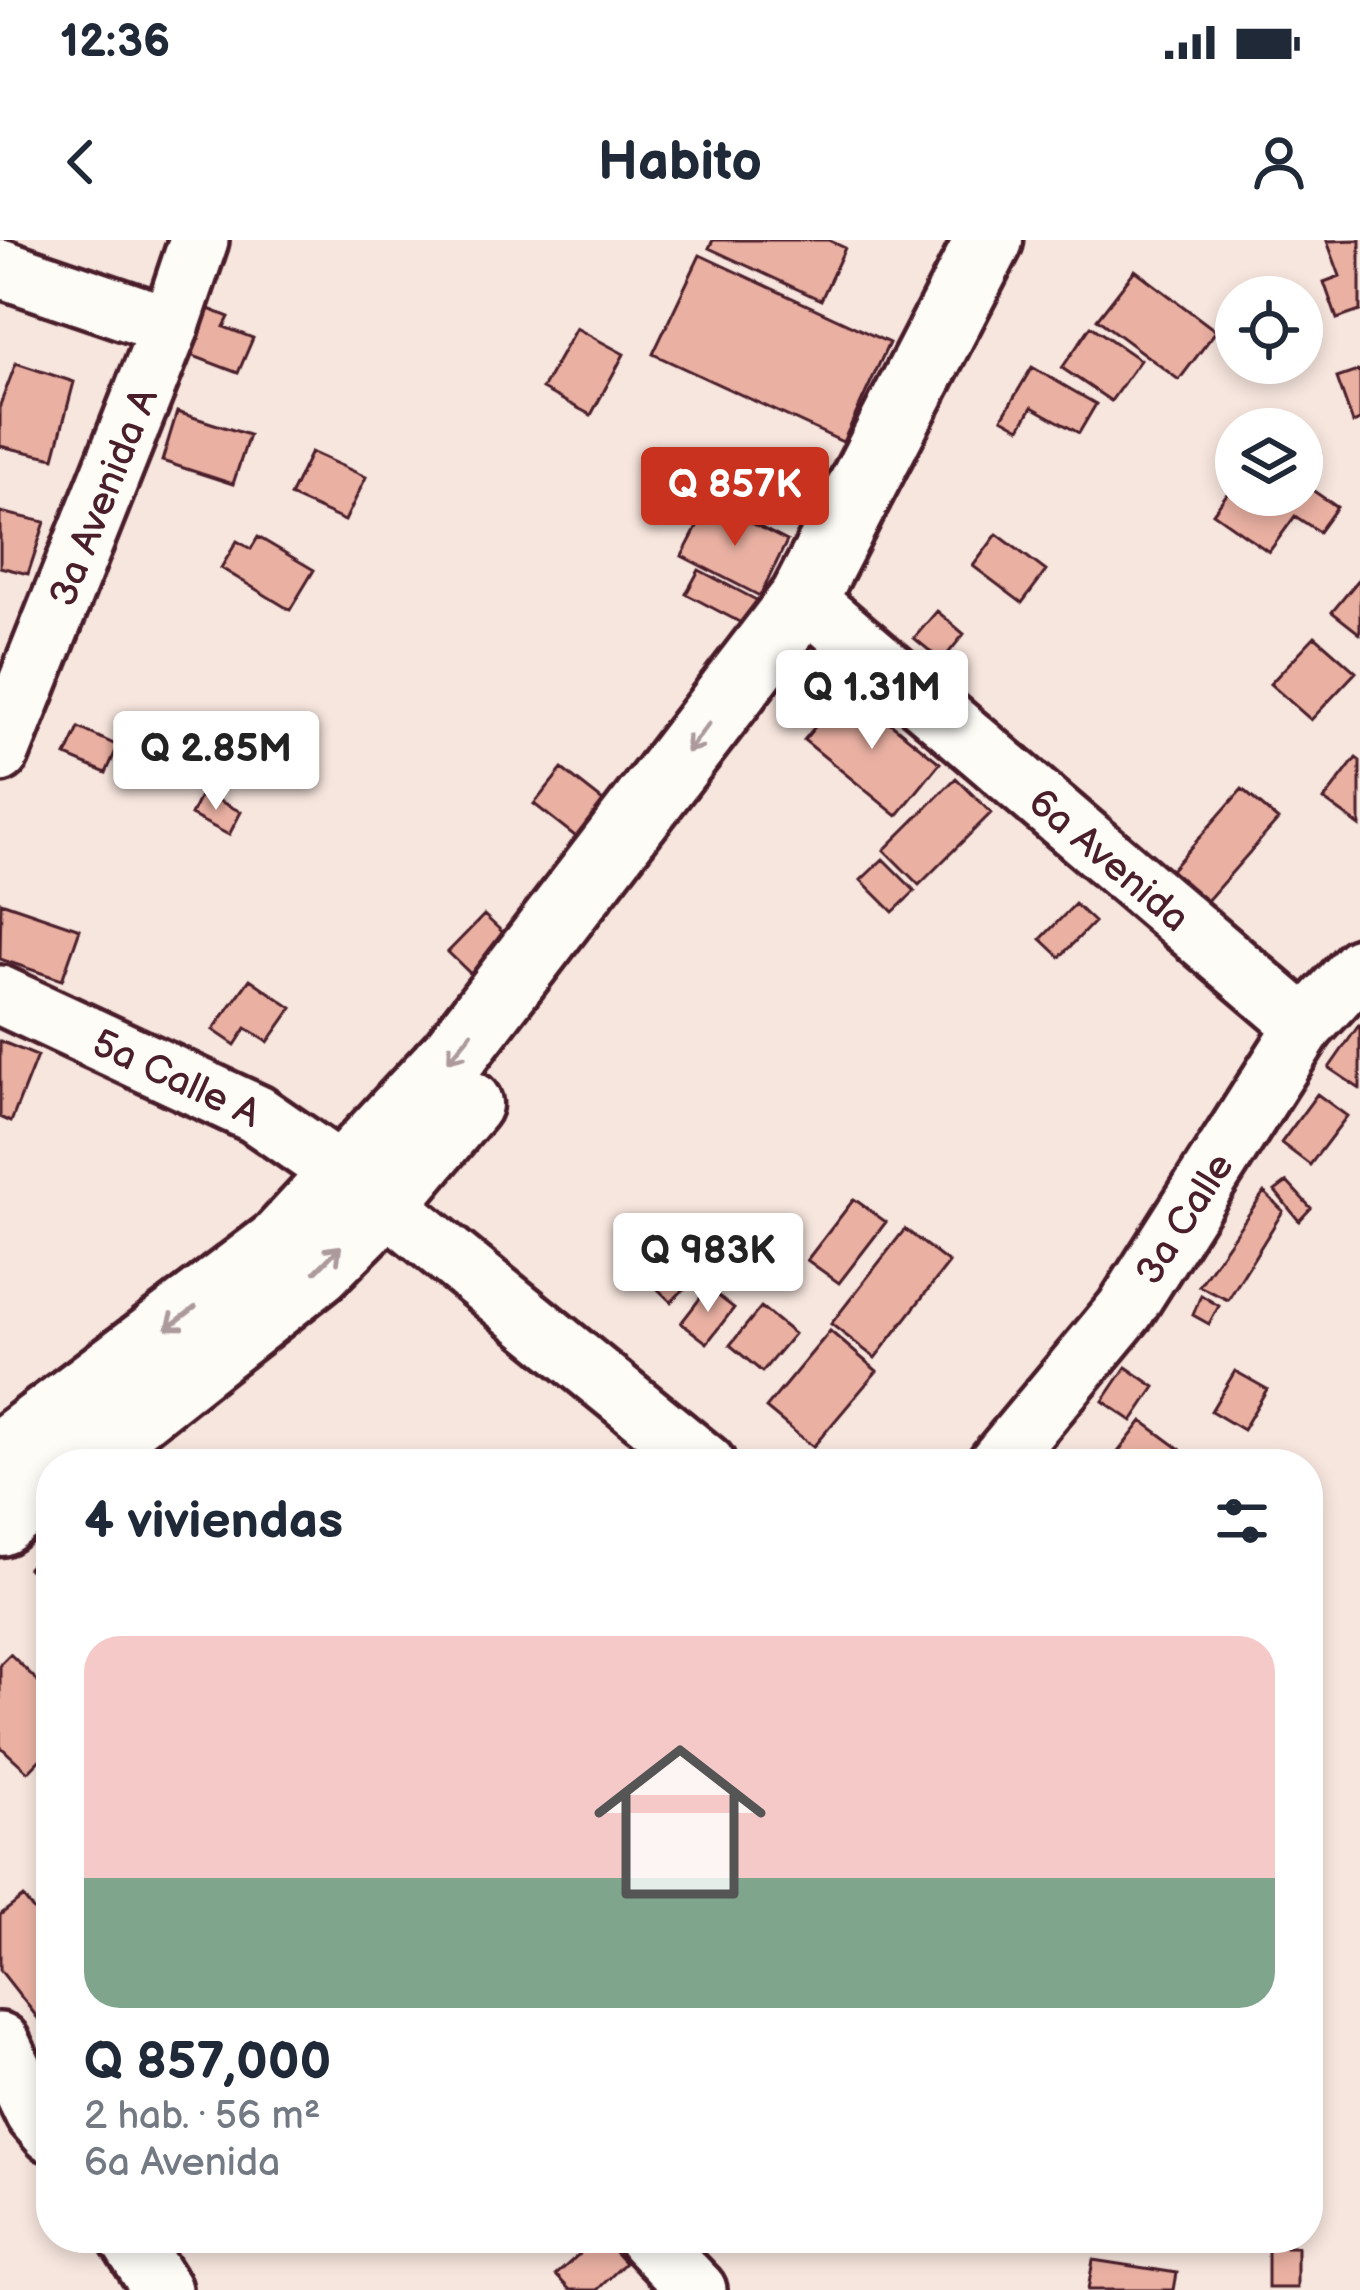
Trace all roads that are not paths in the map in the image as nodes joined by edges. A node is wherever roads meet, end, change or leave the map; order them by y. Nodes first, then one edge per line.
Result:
1 (199, 240) edge
2 (1003, 260) edge
3 (0, 268) edge
4 (170, 326) junction
5 (820, 612) junction
6 (0, 754) edge
7 (1360, 968) edge
8 (0, 994) edge
9 (1305, 1026) junction
10 (365, 1189) junction
11 (92, 1449) edge
12 (687, 1449) edge
13 (1009, 1449) edge
14 (0, 1455) edge
15 (36, 1494) edge
16 (0, 1522) edge
17 (0, 2042) edge
18 (36, 2116) edge
19 (139, 2253) edge
20 (661, 2253) edge
21 (162, 2290) edge
22 (697, 2290) edge

1 - 4 street, 3a Avenida A
2 - 5 main road
3 - 4 street
4 - 6 street, 3a Avenida A
5 - 9 street, 6a Avenida
5 - 10 main road
7 - 9 street, 3a Calle
8 - 10 street, 5a Calle A
9 - 13 street, 3a Calle
11 -> 10 main road
10 - 12 street, 5a Calle A
10 -> 14 main road
15 - 16 main road
17 - 18 street
19 - 21 street
20 - 22 street

